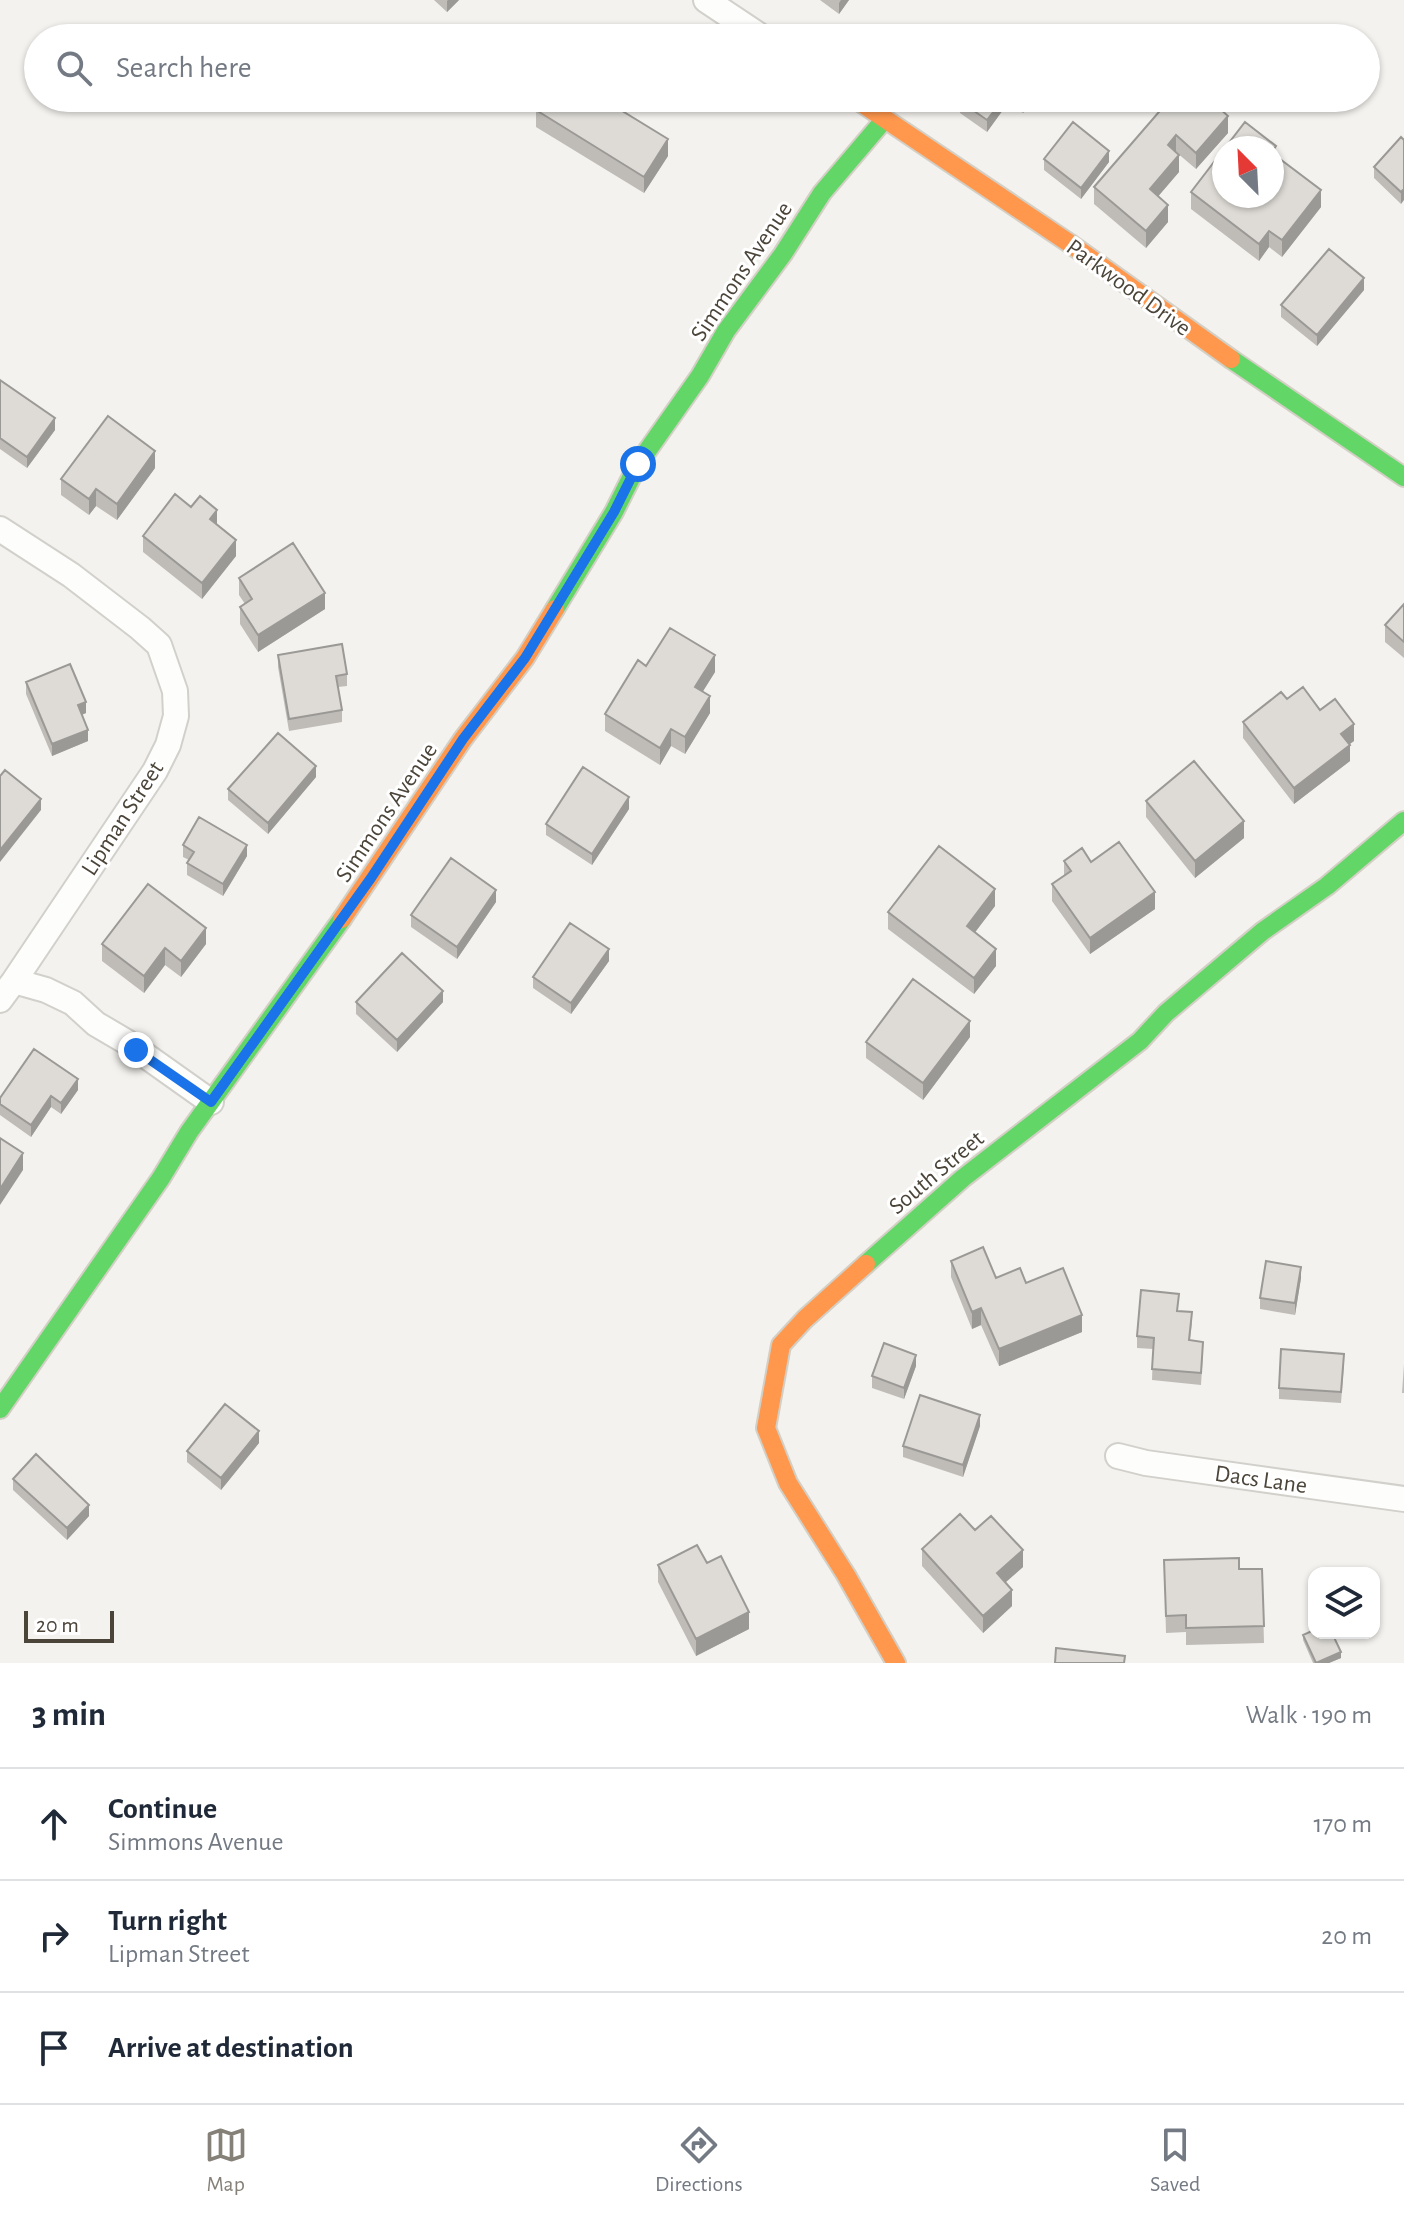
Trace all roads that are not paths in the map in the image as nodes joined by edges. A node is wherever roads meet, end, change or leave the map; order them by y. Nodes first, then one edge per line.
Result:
1 (706, 0) edge
2 (742, 24) edge
3 (873, 112) edge
4 (884, 120) junction
5 (1404, 477) edge
6 (0, 529) edge
7 (1404, 821) edge
8 (7, 991) edge
9 (211, 1102) junction
10 (0, 1409) edge
11 (1118, 1456) dead end
12 (1404, 1499) edge
13 (896, 1663) edge

1 - 2 street
3 - 4 street, Parkwood Drive
4 - 5 street, Parkwood Drive
4 - 9 street, Simmons Avenue
6 - 8 street, Lipman Street
7 - 13 street, South Street
8 - 9 street, Lipman Street
9 - 10 street, Simmons Avenue
11 - 12 street, Dacs Lane

